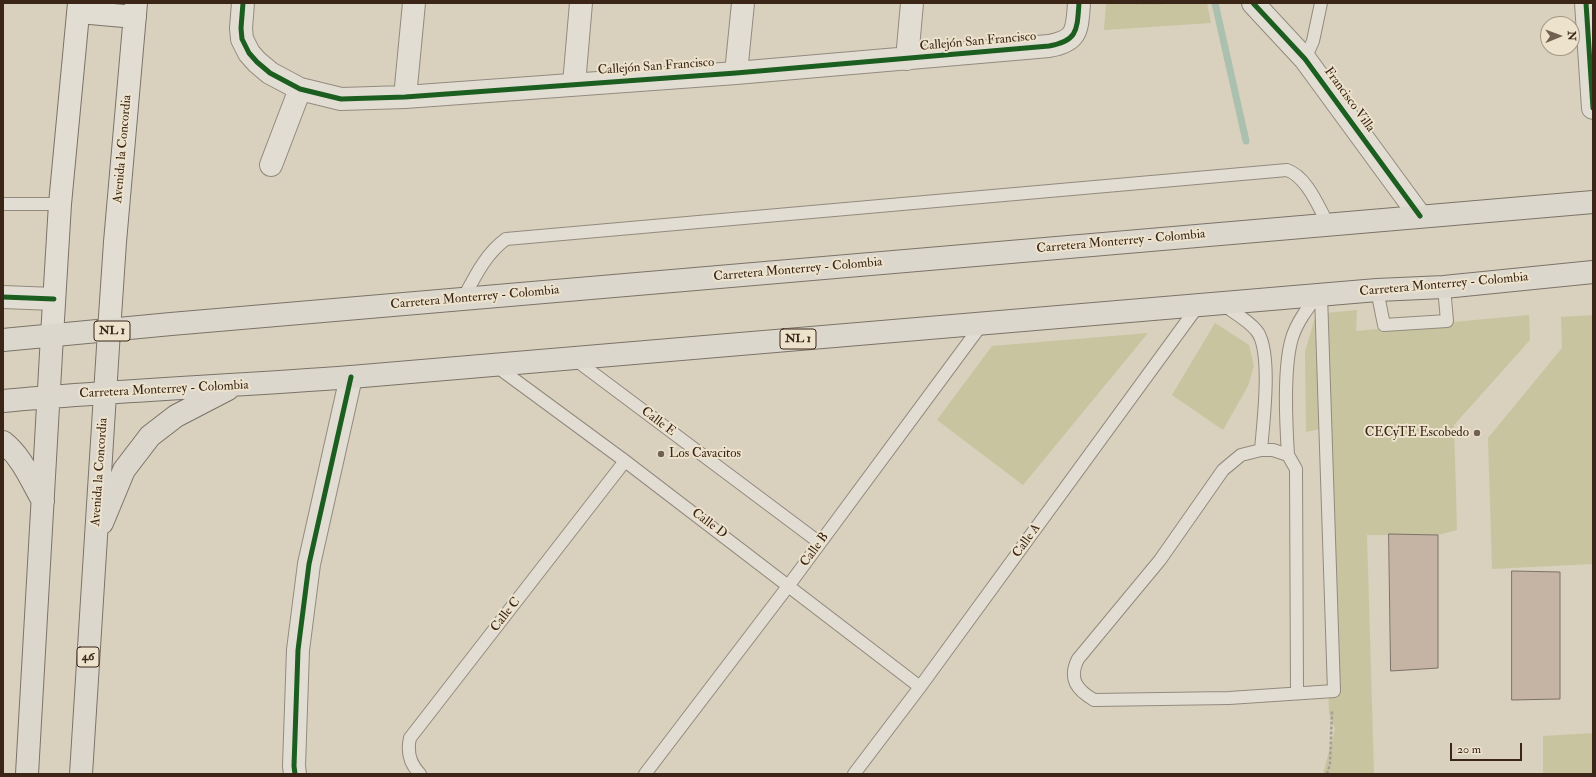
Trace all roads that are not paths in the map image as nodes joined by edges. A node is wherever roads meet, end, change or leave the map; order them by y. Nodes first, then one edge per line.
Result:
1 (243, 3) edge
2 (414, 3) edge
3 (581, 3) edge
4 (743, 3) edge
5 (912, 3) edge
6 (1079, 3) edge
7 (1253, 3) edge
8 (1321, 3) edge
9 (1586, 3) edge
10 (79, 8) edge
11 (135, 10) edge
12 (1590, 24) edge
13 (907, 59) junction
14 (1305, 59) junction
15 (736, 73) junction
16 (574, 84) junction
17 (300, 89) junction
18 (405, 97) junction
19 (1593, 108) edge
20 (271, 165) dead end
21 (1593, 202) edge
22 (3, 204) edge
23 (60, 204) junction
24 (1420, 216) junction
25 (1328, 224) junction
26 (1593, 272) edge
27 (1444, 287) junction
28 (1377, 290) junction
29 (1319, 296) junction
30 (3, 297) edge
31 (54, 298) junction
32 (463, 299) junction
33 (1221, 304) junction
34 (1198, 306) junction
35 (982, 324) junction
36 (109, 331) junction
37 (52, 336) junction
38 (3, 340) edge
39 (573, 358) junction
40 (495, 365) junction
41 (351, 377) junction
42 (234, 386) junction
43 (105, 393) junction
44 (48, 397) junction
45 (3, 401) edge
46 (3, 442) edge
47 (1262, 450) junction
48 (1288, 455) junction
49 (625, 461) junction
50 (43, 501) junction
51 (95, 541) junction
52 (820, 543) junction
53 (789, 585) junction
54 (920, 687) junction
55 (1297, 693) junction
56 (27, 774) edge
57 (81, 774) edge
58 (295, 774) edge
59 (420, 774) edge
60 (645, 774) edge
61 (854, 774) edge

1 - 17 street, Callejón San Francisco
2 - 18 street
3 - 16 street
4 - 15 street
5 - 13 street
6 - 13 street, Callejón San Francisco
7 - 14 street, Francisco Villa
8 - 14 lane
9 - 12 street
10 - 11 street
10 - 23 street
11 - 36 street, Avenida la Concordia / 46
12 - 19 street
13 - 15 street, Callejón San Francisco
14 - 24 street, Francisco Villa
15 - 16 street, Callejón San Francisco
16 - 18 street, Callejón San Francisco
17 - 18 street, Callejón San Francisco
17 - 20 street
21 - 24 main road, Carretera Monterrey - Colombia / NL 1
22 - 23 lane
23 - 31 street
24 - 25 main road, Carretera Monterrey - Colombia / NL 1
25 - 32 main road, Carretera Monterrey - Colombia / NL 1
25 - 32 lane
26 - 27 main road, Carretera Monterrey - Colombia / NL 1
27 - 28 main road, Carretera Monterrey - Colombia / NL 1
27 - 28 lane
28 - 29 main road, Carretera Monterrey - Colombia / NL 1
29 - 33 main road, Carretera Monterrey - Colombia / NL 1
29 - 48 lane
29 - 55 lane
30 - 31 street
31 - 37 street
32 - 36 main road, Carretera Monterrey - Colombia / NL 1
33 - 34 main road, Carretera Monterrey - Colombia / NL 1
33 - 47 lane
34 - 35 main road, Carretera Monterrey - Colombia / NL 1
34 - 54 lane, Calle A
35 - 39 main road, Carretera Monterrey - Colombia / NL 1
35 - 52 lane, Calle B
36 - 37 main road, Carretera Monterrey - Colombia / NL 1
36 - 43 main road, Avenida la Concordia / 46
37 - 38 main road, Carretera Monterrey - Colombia / NL 1
37 - 44 main road
39 - 40 main road, Carretera Monterrey - Colombia / NL 1
39 - 52 lane, Calle E
40 - 41 main road, Carretera Monterrey - Colombia / NL 1
40 - 49 lane, Calle D
41 - 42 main road, Carretera Monterrey - Colombia / NL 1
41 - 58 street
42 - 43 main road, Carretera Monterrey - Colombia / NL 1
42 - 51 main road
43 - 44 main road, Carretera Monterrey - Colombia / NL 1
43 - 51 main road, Avenida la Concordia / 46
44 - 45 main road, Carretera Monterrey - Colombia / NL 1
44 - 50 main road
46 - 50 main road
47 - 48 lane
47 - 55 lane
48 - 55 lane
49 - 53 lane, Calle D
49 - 59 lane, Calle C
50 - 56 main road
51 - 57 main road, Avenida la Concordia / 46
52 - 53 lane, Calle B
53 - 54 lane, Calle D
53 - 60 lane, Calle B
54 - 61 lane, Calle A

